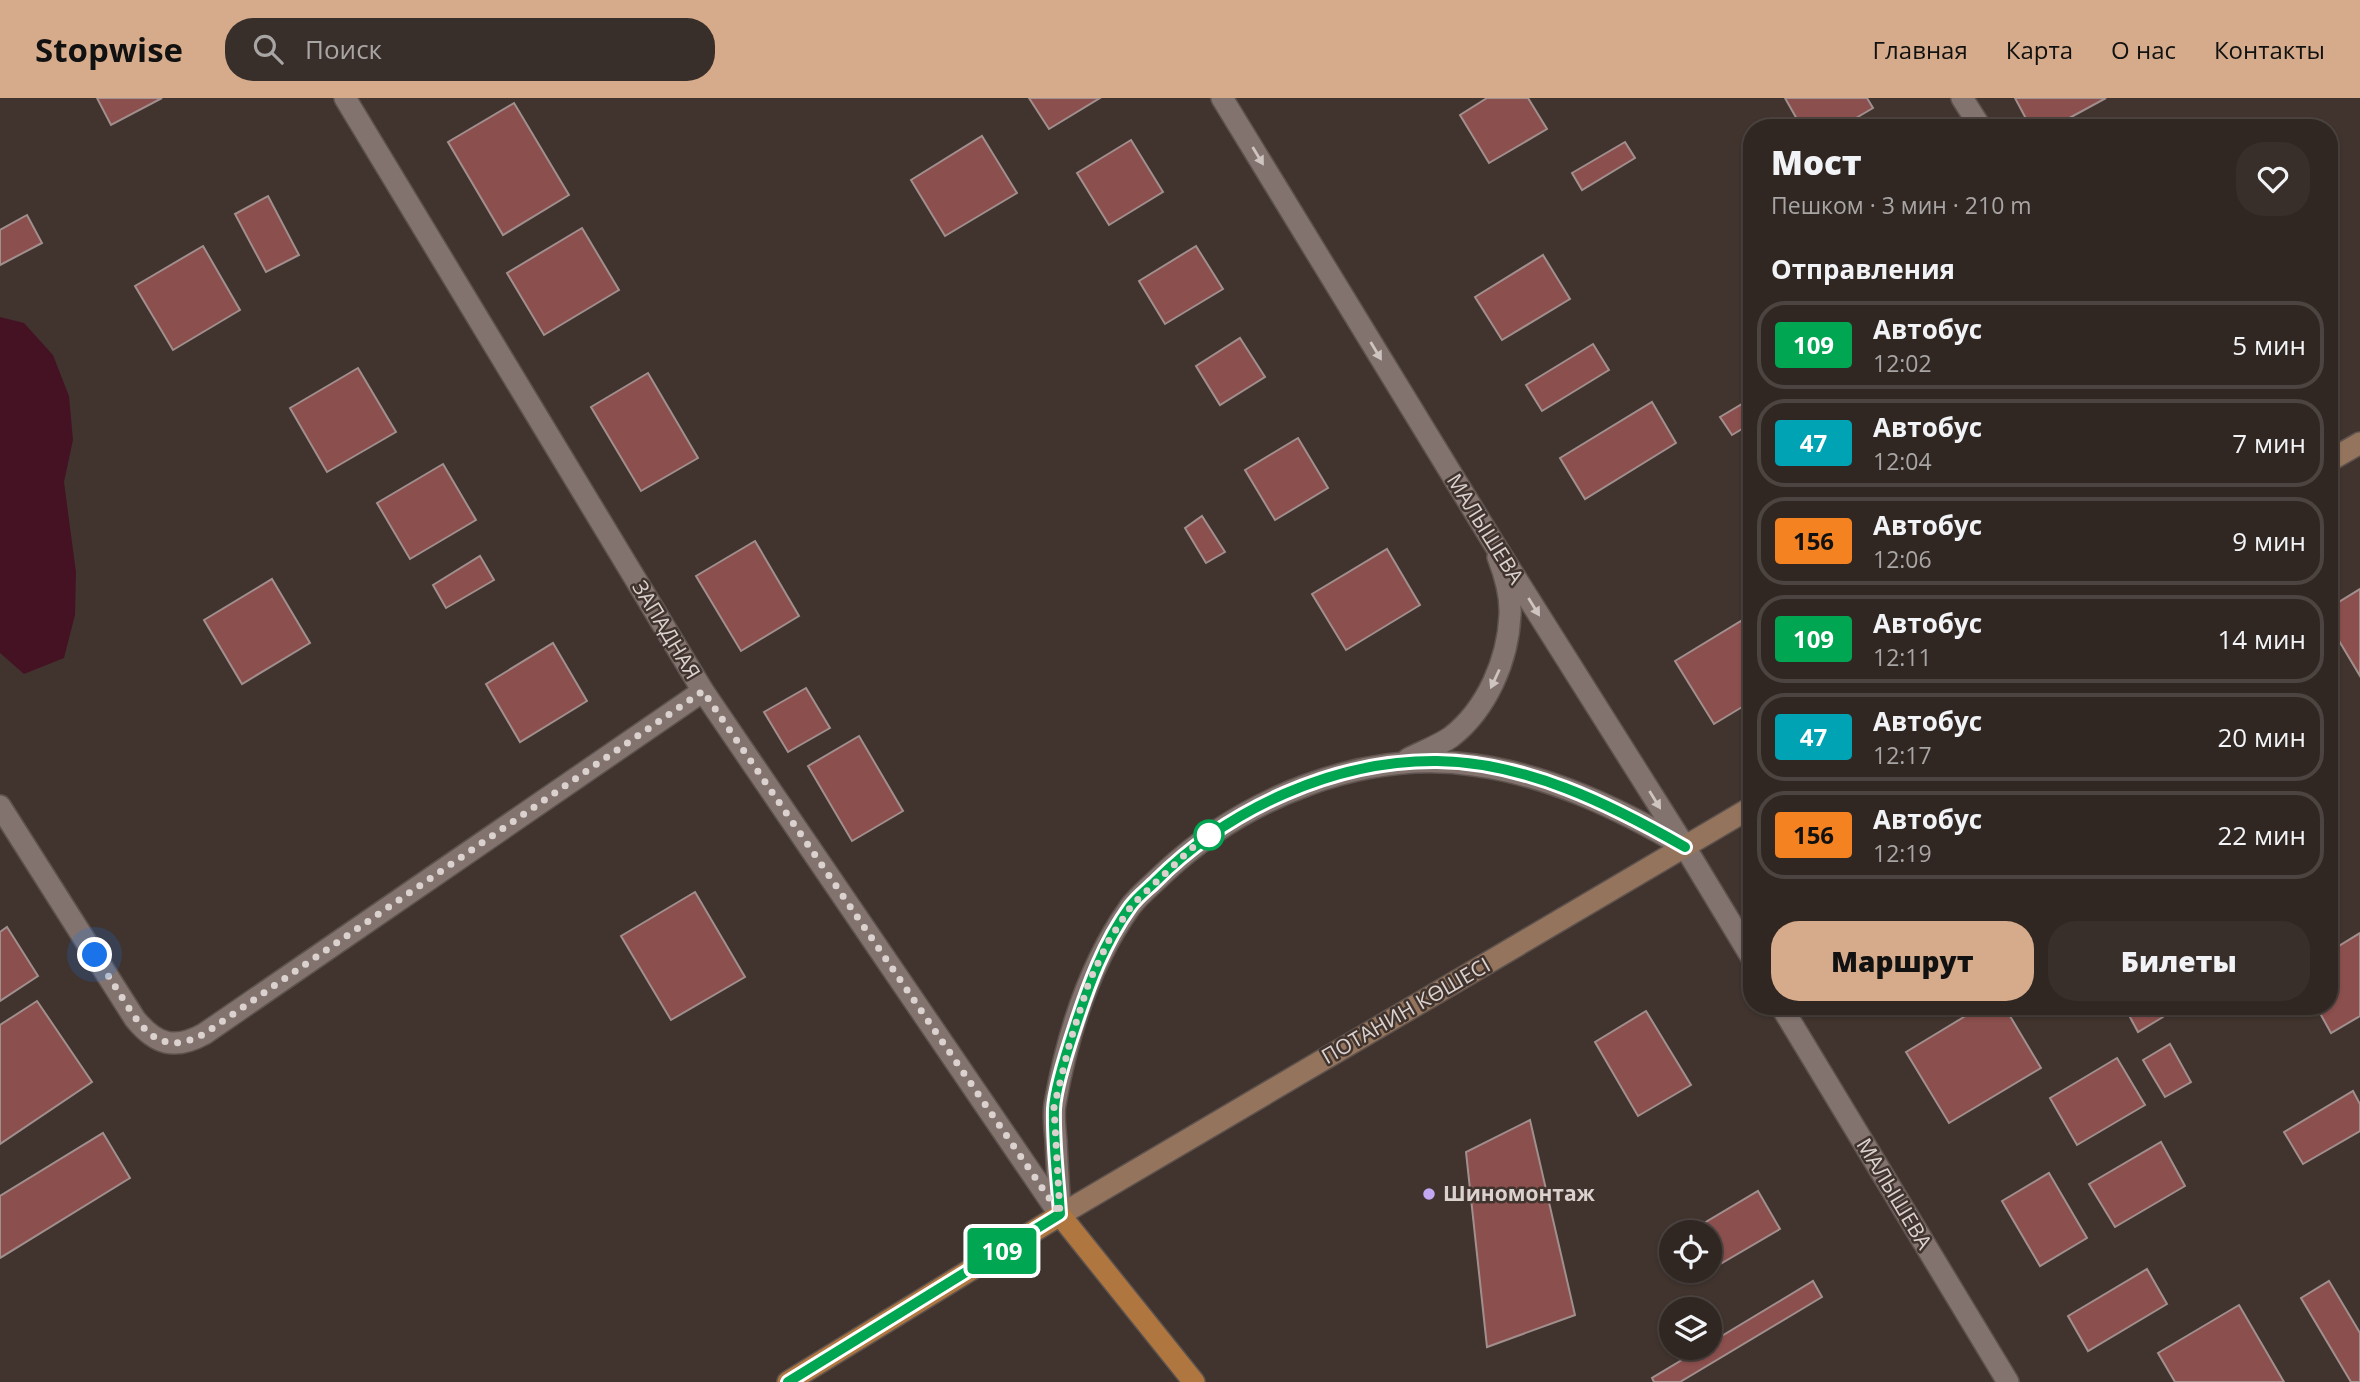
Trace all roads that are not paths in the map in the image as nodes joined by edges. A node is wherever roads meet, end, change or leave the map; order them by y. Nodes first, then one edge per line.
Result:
1 (345, 98) edge
2 (1223, 98) edge
3 (1962, 98) edge
4 (1975, 119) edge
5 (2360, 443) edge
6 (2338, 456) edge
7 (1493, 542) junction
8 (703, 691) junction
9 (1400, 763) junction
10 (0, 806) edge
11 (1743, 812) edge
12 (1685, 847) junction
13 (1743, 943) edge
14 (1786, 1015) edge
15 (1060, 1214) junction
16 (788, 1382) edge
17 (1195, 1382) edge
18 (2008, 1382) edge

1 - 8 street, ЗАПАДНАЯ
2 -> 7 street, МАЛЫШЕВА
3 - 4 street
5 - 6 main road
7 -> 9 street
7 -> 12 street, МАЛЫШЕВА
8 - 10 street
8 - 15 street, ЗАПАДНАЯ
9 - 12 street
9 - 15 street
11 - 12 main road, ПОТАНИН КӨШЕСІ
12 - 13 street, МАЛЫШЕВА
12 - 15 main road, ПОТАНИН КӨШЕСІ
14 - 18 street, МАЛЫШЕВА
15 - 16 highway
15 - 17 highway

